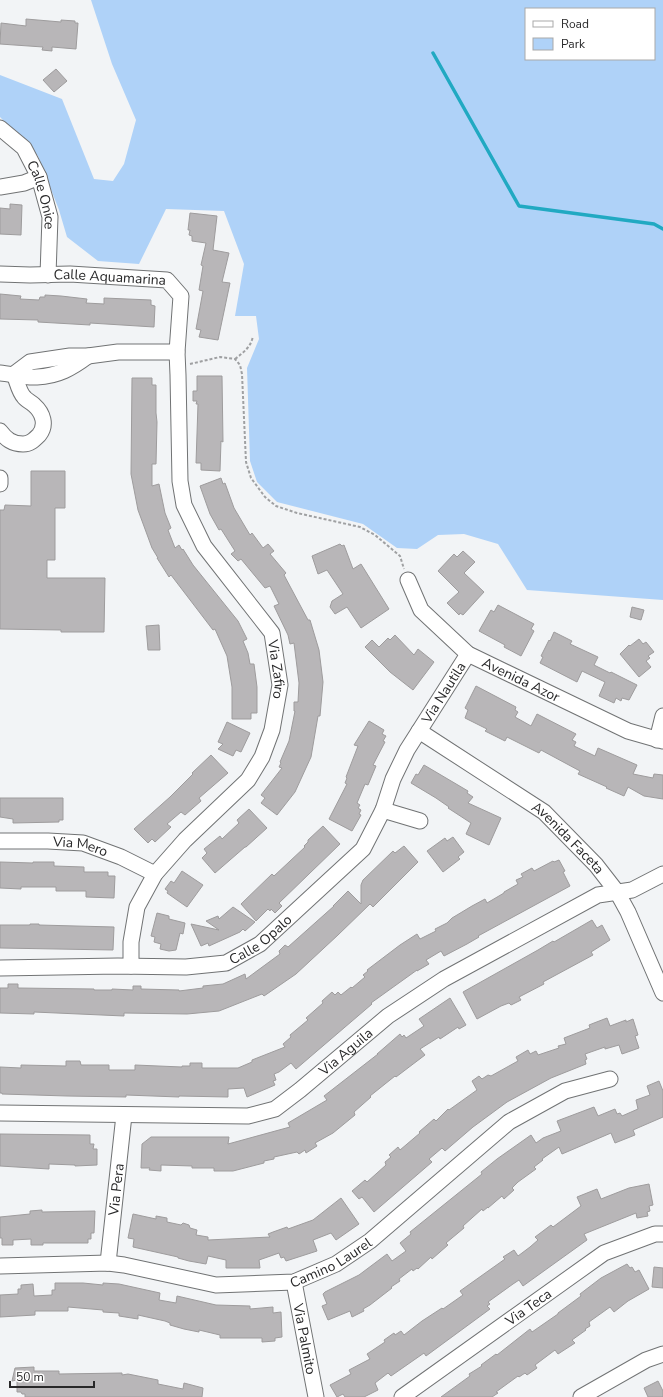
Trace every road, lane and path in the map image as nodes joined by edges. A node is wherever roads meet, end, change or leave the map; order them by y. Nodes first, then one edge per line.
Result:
1 (0, 128) edge
2 (39, 177) junction
3 (0, 187) edge
4 (0, 274) edge
5 (48, 275) junction
6 (253, 336) dead end
7 (177, 352) junction
8 (88, 356) junction
9 (56, 358) junction
10 (235, 359) junction
11 (178, 368) junction
12 (58, 373) junction
13 (7, 374) edge
14 (0, 431) edge
15 (0, 478) edge
16 (0, 484) edge
17 (408, 580) joint
18 (468, 654) junction
19 (663, 716) edge
20 (419, 731) junction
21 (660, 740) edge
22 (383, 810) junction
23 (420, 821) dead end
24 (0, 841) edge
25 (155, 874) junction
26 (663, 874) edge
27 (617, 892) junction
28 (131, 966) junction
29 (0, 968) edge
30 (663, 993) edge
31 (610, 1080) dead end
32 (0, 1113) edge
33 (124, 1115) junction
34 (663, 1234) edge
35 (108, 1263) junction
36 (0, 1266) edge
37 (294, 1282) junction
38 (663, 1354) edge
39 (316, 1397) edge
40 (402, 1397) edge
41 (581, 1397) edge

1 - 2 street, Calle Onice
2 - 3 street
2 - 5 street, Calle Onice
4 - 5 street, Calle Aquamarina
5 - 7 street, Calle Aquamarina
6 - 10 path
7 - 8 street
7 - 11 street, Via Zafiro
8 - 9 street
8 - 12 street
9 - 12 street
9 - 13 street
10 - 11 path
10 - 17 path
11 - 25 street, Via Zafiro
12 - 13 street
13 - 14 street
15 - 16 street
17 - 18 street, Avenida Azor
18 - 20 street, Via Nautila
18 - 21 street, Avenida Azor
19 - 21 street
20 - 22 street, Calle Opalo
20 - 27 street, Avenida Faceta
22 - 23 street
22 - 28 street, Calle Opalo
24 - 25 street, Via Mero
25 - 28 street, Via Zafiro
26 - 27 street, Via Aguila
27 - 30 street, Avenida Faceta
27 - 33 street, Via Aguila
28 - 29 street, Calle Opalo
31 - 37 street, Camino Laurel
32 - 33 street, Via Aguila
33 - 35 street, Via Pera
34 - 40 street, Via Teca
35 - 36 street, Camino Laurel
35 - 37 street, Camino Laurel
37 - 39 street, Via Palmito
38 - 41 street

